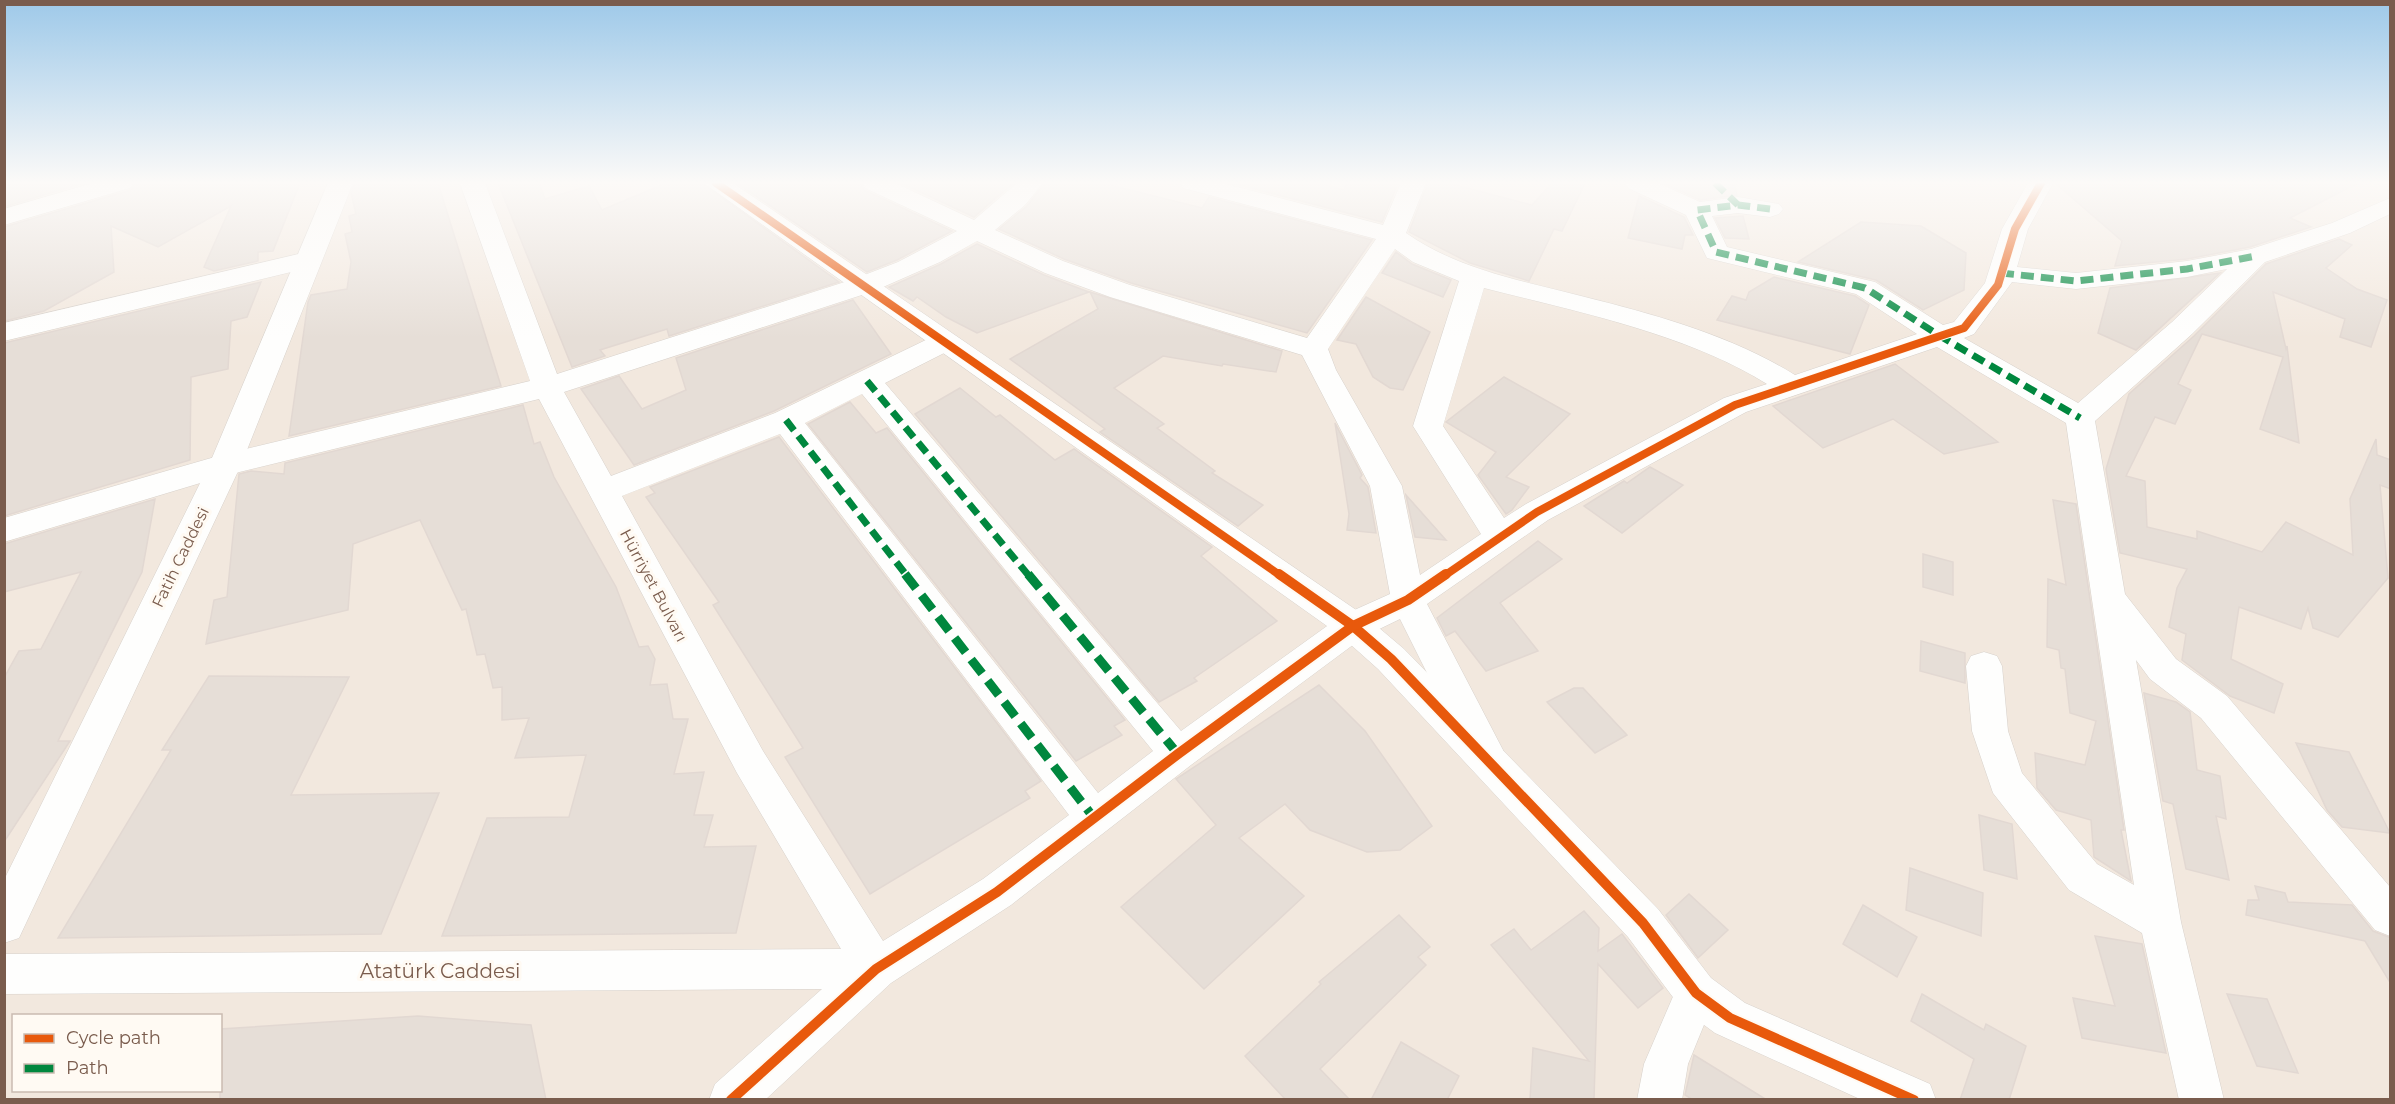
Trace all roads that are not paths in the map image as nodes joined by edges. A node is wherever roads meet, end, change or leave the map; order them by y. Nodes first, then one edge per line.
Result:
1 (318, 235) edge
2 (490, 235) edge
3 (791, 235) edge
4 (966, 235) edge
5 (980, 235) edge
6 (1392, 235) joint
7 (1708, 235) edge
8 (2013, 235) edge
9 (2321, 235) edge
10 (2256, 256) junction
11 (307, 260) junction
12 (2001, 273) junction
13 (1474, 277) junction
14 (864, 285) junction
15 (4, 332) edge
16 (1940, 336) junction
17 (944, 342) junction
18 (1314, 349) junction
19 (867, 381) junction
20 (1790, 385) junction
21 (547, 387) junction
22 (2080, 418) junction
23 (786, 420) junction
24 (225, 465) junction
25 (604, 491) junction
26 (4, 530) edge
27 (1500, 538) junction
28 (2109, 598) junction
29 (1408, 600) junction
30 (1353, 626) junction
31 (1984, 666) dead end
32 (1178, 754) junction
33 (1490, 763) junction
34 (1094, 819) junction
35 (2391, 917) edge
36 (2160, 922) junction
37 (4, 924) edge
38 (876, 969) junction
39 (4, 974) edge
40 (1696, 993) junction
41 (731, 1100) edge
42 (1659, 1100) edge
43 (1914, 1100) edge
44 (2202, 1100) edge

1 - 11 street, Fatih Caddesi
2 - 21 street, Hürriyet Bulvarı
3 - 14 street
4 - 14 street
5 - 18 street
6 - 13 street
6 - 18 street
7 - 16 street
8 - 12 street
9 - 10 street
10 - 12 street
10 - 22 street
11 - 15 street
11 - 24 street, Fatih Caddesi
12 - 16 street
13 - 20 street
13 - 27 street
14 - 17 street
14 - 21 street
16 - 20 street
16 - 22 street
17 - 19 street
17 - 30 street
18 - 29 street
19 - 23 street
19 - 32 street
20 - 27 street
21 - 24 street
21 - 25 street, Hürriyet Bulvarı
22 - 28 street
23 - 25 street
23 - 34 street
24 - 26 street
24 - 37 street, Fatih Caddesi
25 - 38 street, Hürriyet Bulvarı
27 - 29 street
28 - 35 street
28 - 36 street
29 - 30 street
29 - 33 street
30 - 32 street
30 - 33 street
31 - 36 street
32 - 34 street
33 - 40 street
34 - 38 street
36 - 44 street
38 - 39 street, Atatürk Caddesi
38 - 41 street
40 - 42 street
40 - 43 street

